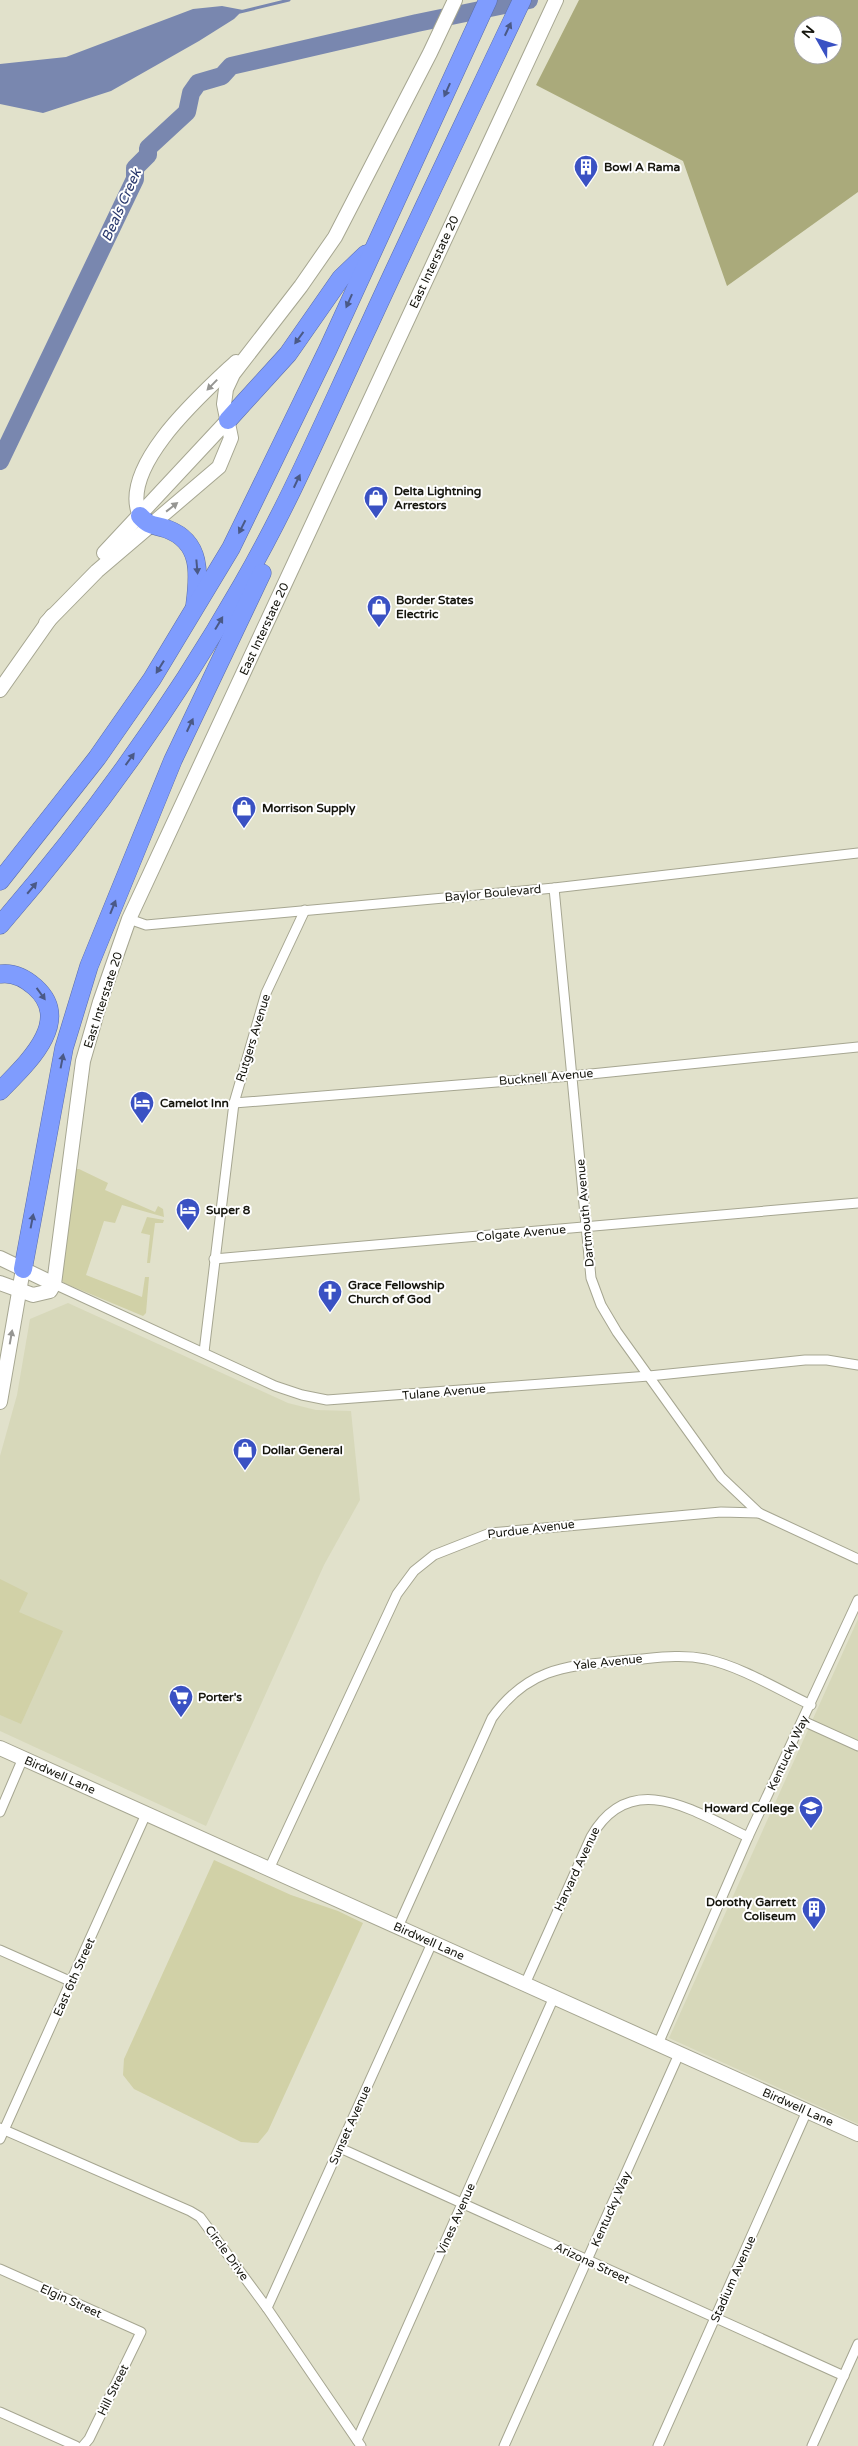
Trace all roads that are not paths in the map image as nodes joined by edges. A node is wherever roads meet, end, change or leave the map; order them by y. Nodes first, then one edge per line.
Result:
1 (455, 0) edge
2 (488, 0) edge
3 (522, 0) edge
4 (556, 0) edge
5 (374, 246) junction
6 (260, 339) junction
7 (228, 420) junction
8 (144, 521) junction
9 (274, 527) junction
10 (194, 614) junction
11 (0, 690) edge
12 (858, 853) edge
13 (0, 881) edge
14 (554, 888) junction
15 (306, 910) junction
16 (130, 919) junction
17 (0, 926) edge
18 (0, 974) edge
19 (858, 1047) edge
20 (571, 1076) junction
21 (0, 1091) edge
22 (234, 1103) junction
23 (858, 1203) edge
24 (585, 1228) junction
25 (0, 1258) edge
26 (214, 1259) junction
27 (23, 1268) junction
28 (0, 1283) edge
29 (54, 1284) junction
30 (19, 1292) junction
31 (204, 1352) junction
32 (858, 1365) edge
33 (649, 1376) junction
34 (0, 1402) edge
35 (759, 1513) junction
36 (858, 1559) edge
37 (858, 1600) edge
38 (811, 1705) junction
39 (803, 1721) junction
40 (858, 1746) edge
41 (0, 1748) edge
42 (23, 1758) junction
43 (0, 1812) edge
44 (146, 1814) junction
45 (748, 1838) junction
46 (269, 1869) junction
47 (398, 1927) junction
48 (432, 1942) junction
49 (0, 1950) edge
50 (72, 1982) junction
51 (525, 1984) junction
52 (554, 1997) junction
53 (658, 2044) junction
54 (679, 2054) junction
55 (807, 2111) junction
56 (3, 2129) edge
57 (858, 2134) edge
58 (0, 2139) edge
59 (340, 2148) junction
60 (464, 2204) junction
61 (588, 2261) junction
62 (0, 2269) edge
63 (267, 2308) junction
64 (715, 2319) junction
65 (141, 2332) joint
66 (858, 2344) edge
67 (844, 2376) junction
68 (0, 2412) edge
69 (359, 2443) edge
70 (76, 2446) edge
71 (82, 2446) edge
72 (504, 2446) edge
73 (658, 2446) edge
74 (812, 2446) edge

1 - 6 main road
2 -> 5 highway
9 -> 3 highway
4 - 16 main road, East Interstate 20
5 -> 7 highway
5 -> 10 highway
6 - 7 main road
6 -> 8 main road
7 - 8 main road
8 -> 7 main road
8 -> 10 highway
8 - 11 main road
17 -> 9 highway
27 -> 9 highway
10 -> 13 highway
12 - 14 street, Baylor Boulevard
14 - 15 street, Baylor Boulevard
14 - 20 street, Dartmouth Avenue
15 - 16 street, Baylor Boulevard
15 - 22 street, Rutgers Avenue
16 - 29 main road, East Interstate 20
18 -> 21 highway
19 - 20 street, Bucknell Avenue
20 - 22 street, Bucknell Avenue
20 - 24 street, Dartmouth Avenue
22 - 26 street, Rutgers Avenue
23 - 24 street, Colgate Avenue
24 - 26 street, Colgate Avenue
24 - 33 street, Dartmouth Avenue
25 - 27 main road, Tulane Avenue
26 - 31 street, Rutgers Avenue
27 - 29 main road, Tulane Avenue
27 - 30 main road
28 - 30 main road
29 - 30 main road
29 - 31 street, Tulane Avenue
34 -> 30 main road
31 - 33 street, Tulane Avenue
32 - 33 street, Tulane Avenue
33 - 35 street, Dartmouth Avenue
35 - 36 street, Purdue Avenue
35 - 46 street, Purdue Avenue
37 - 38 street, Kentucky Way
38 - 39 street, Kentucky Way
38 - 47 street, Yale Avenue
39 - 40 street
39 - 45 street, Kentucky Way
41 - 42 main road, Birdwell Lane
42 - 43 street
42 - 44 main road, Birdwell Lane
44 - 46 main road, Birdwell Lane
44 - 50 street, East 6th Street
45 - 51 street, Harvard Avenue
45 - 53 street, Kentucky Way
46 - 47 main road, Birdwell Lane
47 - 48 main road, Birdwell Lane
48 - 51 main road, Birdwell Lane
48 - 59 street, Sunset Avenue
49 - 50 street
50 - 56 street, East 6th Street
51 - 52 main road, Birdwell Lane
52 - 53 main road, Birdwell Lane
52 - 60 street, Vines Avenue
53 - 54 main road, Birdwell Lane
54 - 55 main road, Birdwell Lane
54 - 61 street, Kentucky Way
55 - 57 main road, Birdwell Lane
55 - 64 street, Stadium Avenue
56 - 58 street, East 6th Street
56 - 63 street, Circle Drive
59 - 60 street, Arizona Street
59 - 63 street, Sunset Avenue
60 - 61 street, Arizona Street
60 - 69 street, Vines Avenue
61 - 64 street, Arizona Street
61 - 72 street, Kentucky Way
62 - 65 street, Elgin Street
63 - 69 street, Circle Drive
64 - 67 street, Arizona Street
64 - 73 street, Stadium Avenue
65 - 71 street, Hill Street
66 - 67 street
67 - 74 street
68 - 70 street

